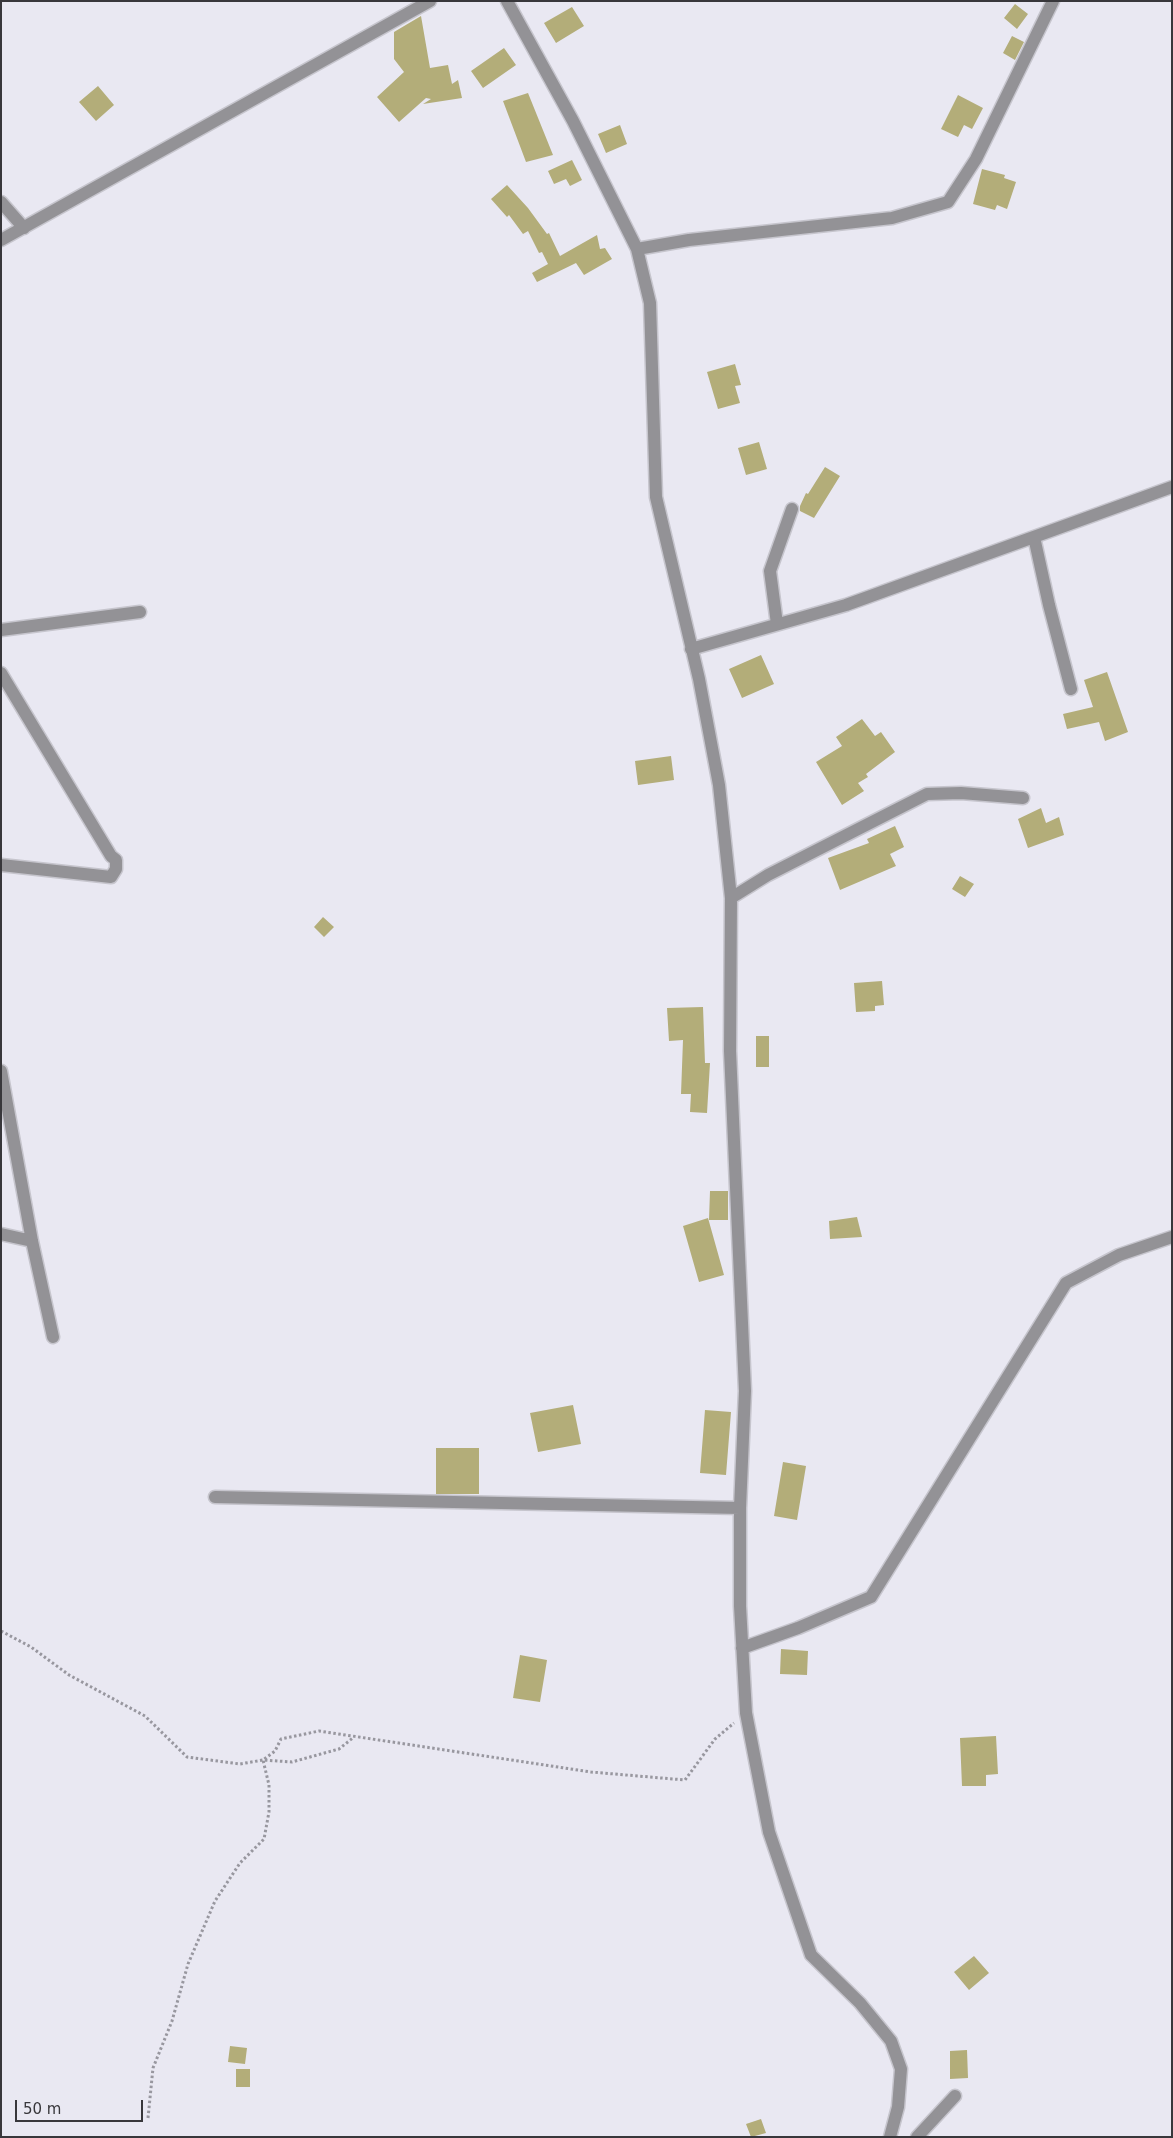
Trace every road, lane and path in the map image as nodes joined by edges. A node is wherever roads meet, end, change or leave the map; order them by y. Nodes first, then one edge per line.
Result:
1 (430, 1) edge
2 (507, 1) edge
3 (1053, 1) edge
4 (1, 202) edge
5 (24, 228) junction
6 (1, 240) edge
7 (637, 249) junction
8 (1172, 487) edge
9 (792, 510) dead end
10 (1034, 537) junction
11 (140, 612) dead end
12 (777, 624) junction
13 (1, 630) edge
14 (691, 649) junction
15 (1, 672) edge
16 (1071, 689) dead end
17 (1023, 798) dead end
18 (1, 865) edge
19 (732, 898) junction
20 (1, 1071) edge
21 (1, 1234) edge
22 (1172, 1237) edge
23 (32, 1240) junction
24 (53, 1337) dead end
25 (215, 1497) dead end
26 (740, 1508) junction
27 (1, 1630) edge
28 (742, 1648) junction
29 (746, 1713) junction
30 (354, 1737) junction
31 (263, 1760) junction
32 (955, 2096) dead end
33 (148, 2118) dead end
34 (890, 2137) edge
35 (917, 2137) edge

1 - 5 street
2 - 7 street
3 - 7 street
4 - 5 street
5 - 6 street
7 - 14 street
8 - 10 street
9 - 12 street
10 - 12 street
10 - 16 street
11 - 13 street
12 - 14 street
14 - 19 street
15 - 18 street
17 - 19 street
19 - 26 street
20 - 23 street
21 - 23 street
22 - 28 street
23 - 24 street
25 - 26 street
26 - 28 street
27 - 31 path
28 - 29 street
29 - 30 path
29 - 34 street
30 - 31 path
30 - 31 path
31 - 33 path
32 - 35 street

